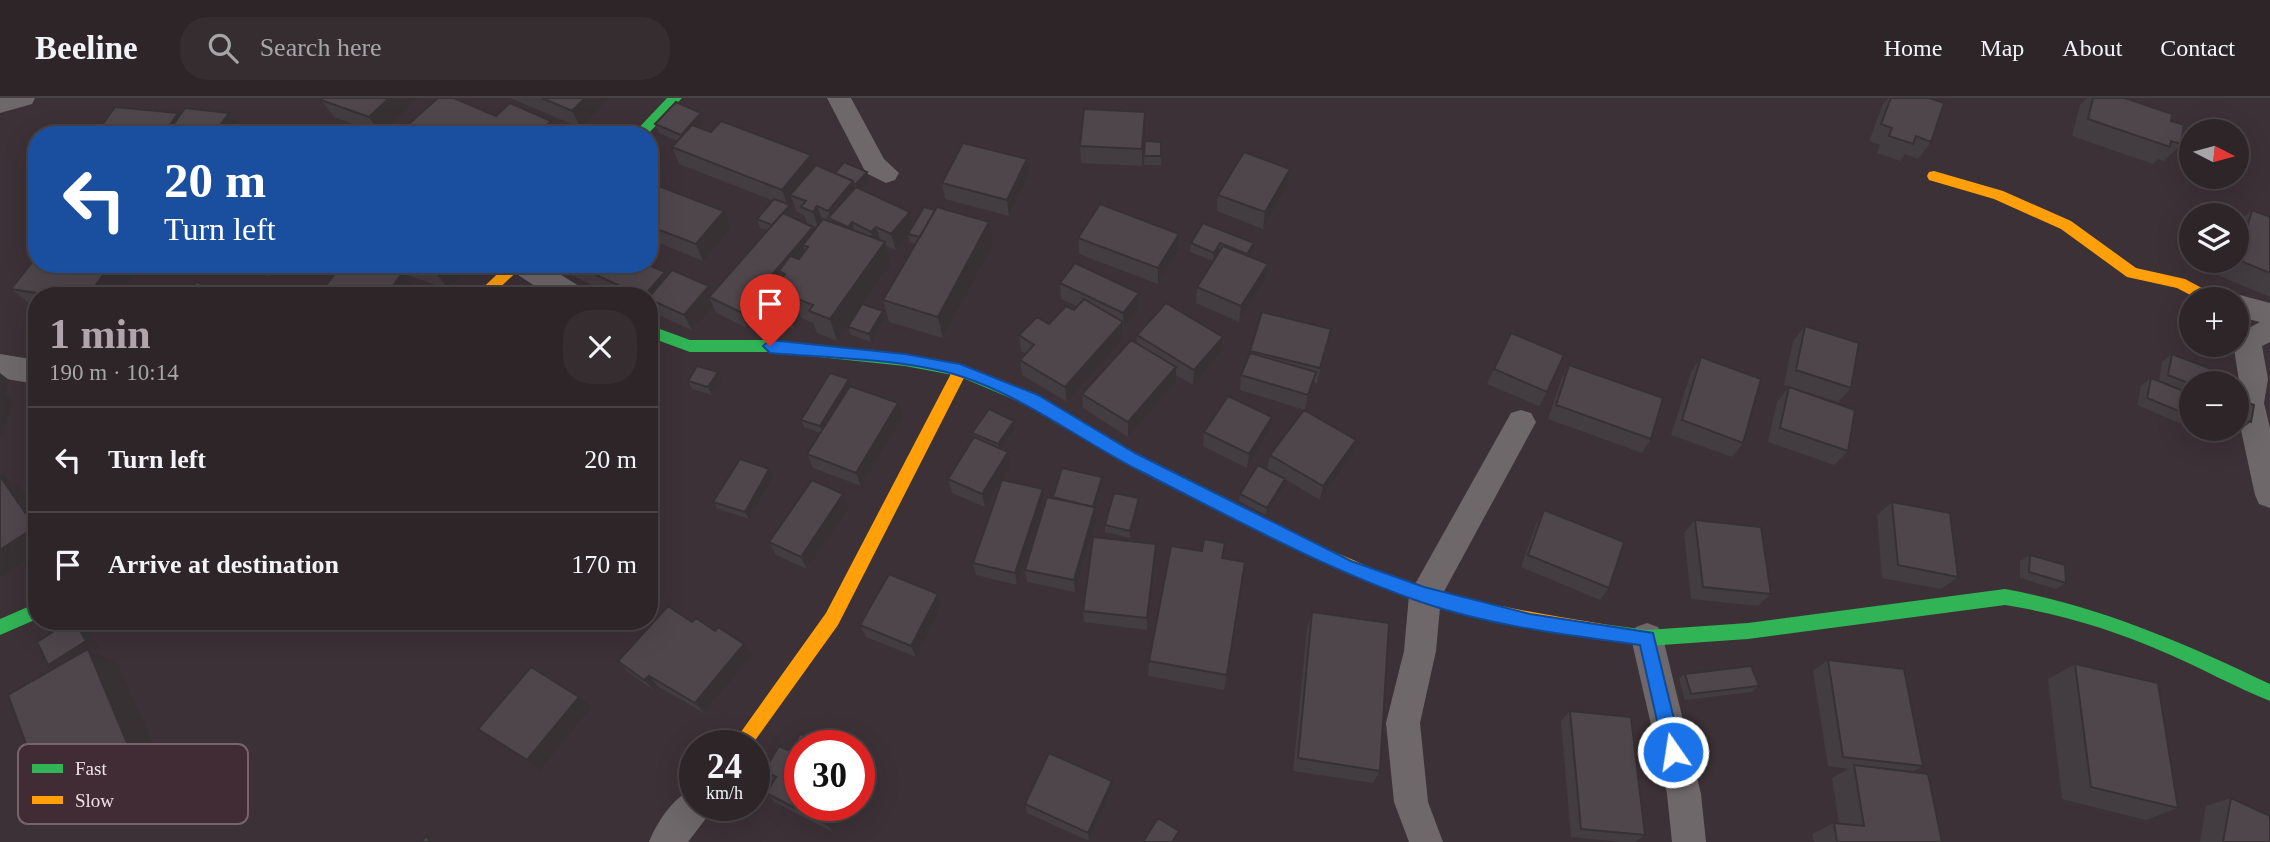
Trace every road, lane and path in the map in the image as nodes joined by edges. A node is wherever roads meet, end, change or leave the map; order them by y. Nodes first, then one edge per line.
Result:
1 (23, 98) edge
2 (675, 98) edge
3 (839, 98) edge
4 (0, 104) edge
5 (648, 126) edge
6 (886, 173) dead end
7 (1934, 176) dead end
8 (509, 273) edge
9 (535, 273) edge
10 (492, 287) edge
11 (557, 287) edge
12 (2188, 287) edge
13 (2249, 308) edge
14 (2270, 314) edge
15 (2270, 330) edge
16 (658, 334) edge
17 (0, 366) edge
18 (960, 370) junction
19 (28, 371) edge
20 (1521, 422) dead end
21 (2270, 495) edge
22 (1424, 595) junction
23 (28, 615) edge
24 (0, 627) edge
25 (1647, 638) junction
26 (2270, 693) edge
27 (752, 730) edge
28 (682, 821) edge
29 (666, 842) edge
30 (1426, 842) edge
31 (1689, 842) edge

1 - 4 street
2 - 5 street
3 - 6 street
7 - 12 street
8 - 10 street
9 - 11 street
13 - 14 street
15 - 21 street
16 - 18 street
17 - 19 street
18 - 22 street
18 - 27 street
20 - 22 street
22 - 25 street
22 - 30 street
23 - 24 street
25 - 26 street
25 - 31 street
28 - 29 street

